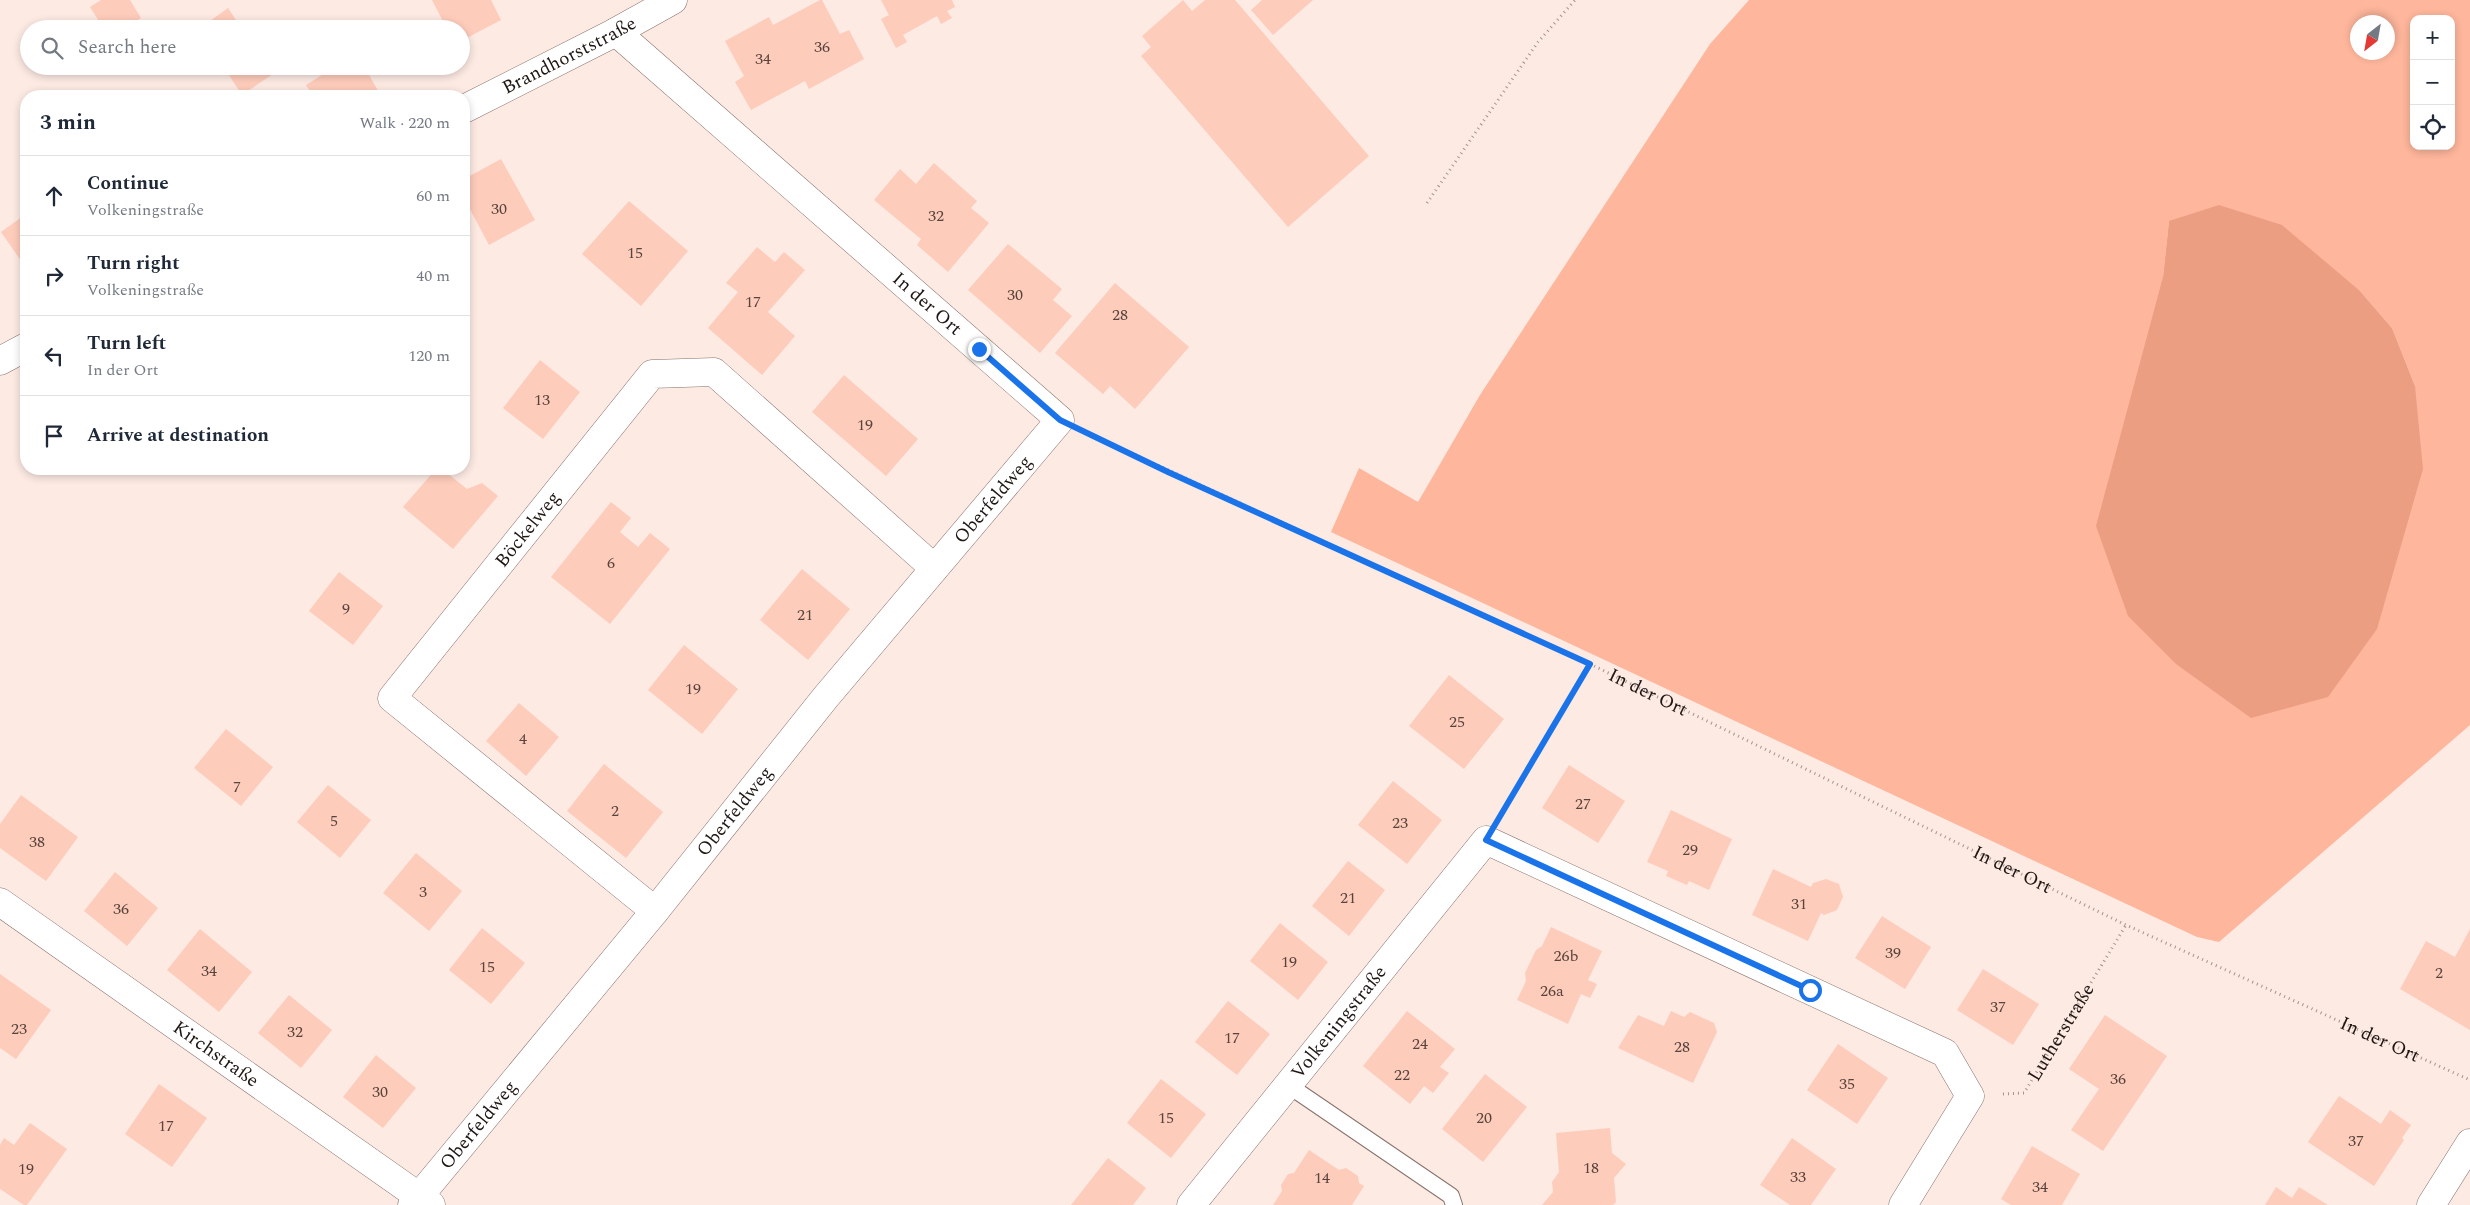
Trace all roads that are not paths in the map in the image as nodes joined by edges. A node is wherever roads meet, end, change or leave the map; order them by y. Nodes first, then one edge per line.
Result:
1 (673, 0) edge
2 (616, 32) junction
3 (470, 106) edge
4 (20, 350) edge
5 (0, 361) edge
6 (1060, 420) joint
7 (934, 568) junction
8 (0, 902) edge
9 (655, 911) junction
10 (1288, 1085) junction
11 (2470, 1143) edge
12 (420, 1202) edge
13 (1191, 1205) edge
14 (1454, 1205) edge
15 (1903, 1205) edge
16 (2431, 1205) edge

1 - 2 street, Brandhorststraße
2 - 3 street, Brandhorststraße
2 - 6 street, In der Ort
4 - 5 street
6 - 7 street, Oberfeldweg
7 - 9 street, Oberfeldweg
7 - 9 street, Böckelweg
8 - 12 street, Kirchstraße
9 - 12 street, Oberfeldweg
10 - 13 street, Volkeningstraße
10 - 14 lane
10 - 15 street, Volkeningstraße
11 - 16 street

